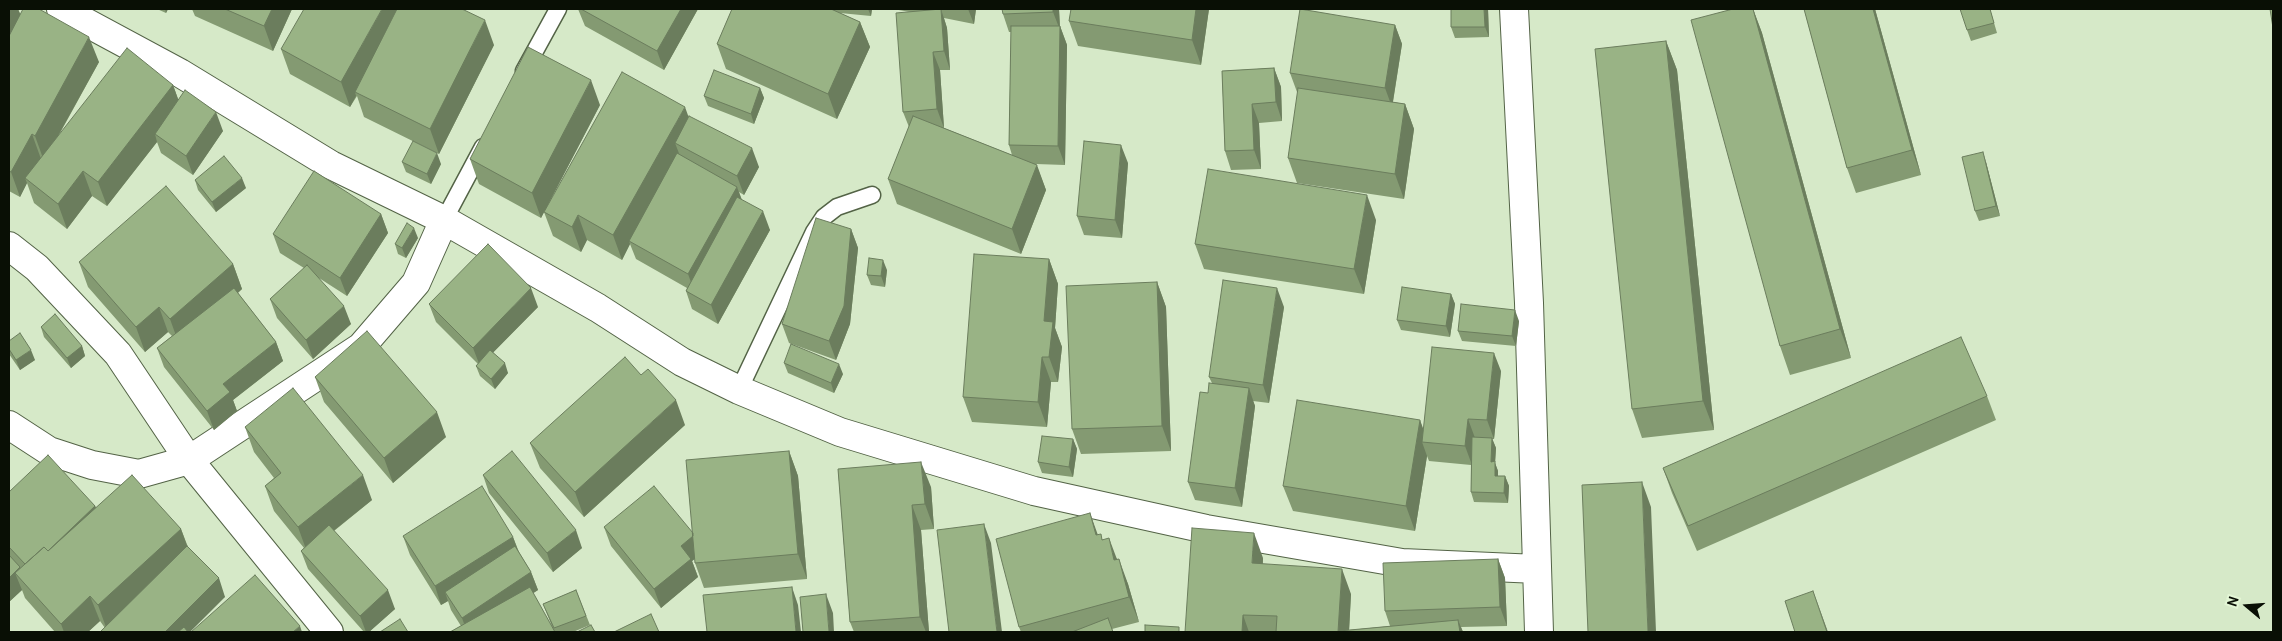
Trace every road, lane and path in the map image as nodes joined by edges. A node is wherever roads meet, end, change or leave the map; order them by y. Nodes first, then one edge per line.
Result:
1 (61, 9) edge
2 (558, 9) edge
3 (1514, 9) edge
4 (515, 88) edge
5 (491, 132) edge
6 (872, 195) dead end
7 (444, 220) junction
8 (9, 246) edge
9 (739, 390) junction
10 (9, 425) edge
11 (189, 460) junction
12 (1537, 570) junction
13 (329, 632) edge
14 (1539, 632) edge

1 - 7 street
2 - 4 lane
3 - 12 street
5 - 7 lane
6 - 9 lane
7 - 9 street
7 - 11 street
8 - 11 street
9 - 12 street
10 - 11 street
11 - 13 street
12 - 14 street

